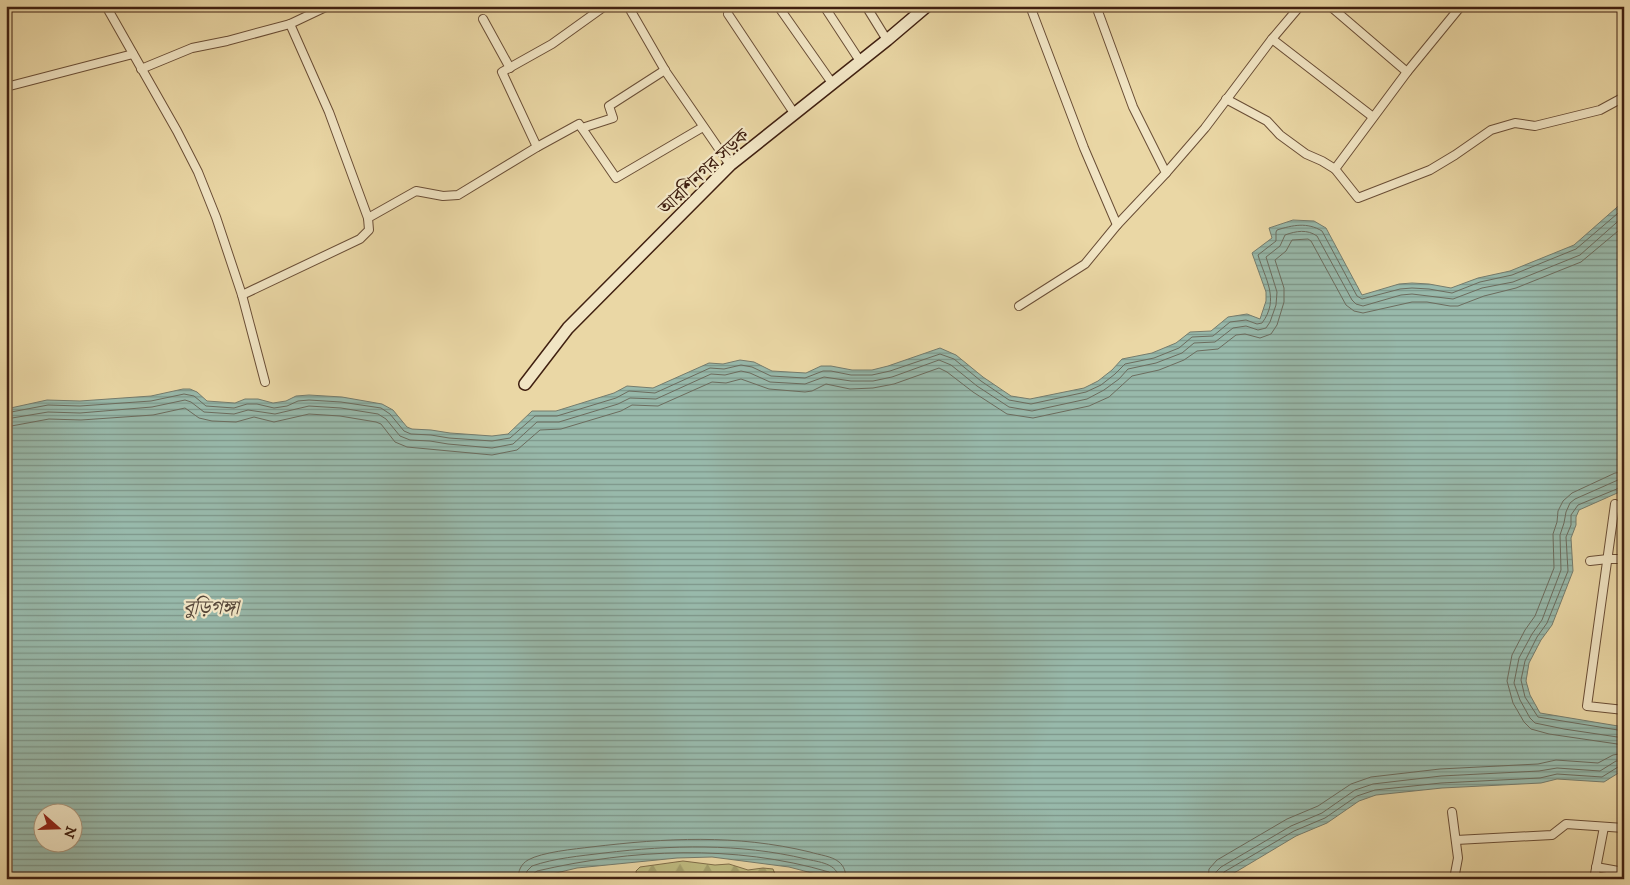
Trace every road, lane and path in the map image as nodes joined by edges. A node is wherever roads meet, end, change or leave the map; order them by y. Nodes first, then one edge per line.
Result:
1 (106, 6) edge
2 (328, 6) edge
3 (605, 6) edge
4 (628, 6) edge
5 (778, 6) edge
6 (824, 6) edge
7 (866, 6) edge
8 (927, 6) edge
9 (1030, 6) edge
10 (1096, 6) edge
11 (1300, 6) edge
12 (1330, 6) edge
13 (1461, 6) edge
14 (728, 14) dead end
15 (483, 19) dead end
16 (290, 24) junction
17 (1272, 39) junction
18 (887, 40) junction
19 (133, 54) junction
20 (860, 61) junction
21 (510, 68) junction
22 (141, 69) junction
23 (665, 70) junction
24 (1407, 72) junction
25 (832, 83) junction
26 (6, 87) edge
27 (1624, 97) edge
28 (1226, 99) junction
29 (794, 113) junction
30 (1373, 117) junction
31 (703, 127) junction
32 (582, 128) junction
33 (537, 147) junction
34 (730, 165) junction
35 (1335, 169) junction
36 (1166, 173) junction
37 (368, 218) junction
38 (1116, 225) junction
39 (242, 295) junction
40 (1019, 306) dead end
41 (265, 382) dead end
42 (525, 384) dead end
43 (1615, 504) dead end
44 (1608, 559) junction
45 (1624, 559) edge
46 (1590, 561) dead end
47 (1624, 710) edge
48 (1452, 812) dead end
49 (1604, 827) junction
50 (1624, 828) edge
51 (1456, 840) junction
52 (1596, 867) junction
53 (1624, 872) edge
54 (1454, 879) edge
55 (1594, 879) edge

1 - 19 street
2 - 16 street
3 - 21 street
4 - 23 street
5 - 25 street
6 - 20 street
7 - 18 street
8 - 18 street, আরশিনগর সড়ক
9 - 38 street
10 - 36 street
11 - 17 street
12 - 24 street
13 - 24 street
14 - 29 street
15 - 21 street
16 - 22 street
16 - 37 street
17 - 28 street
17 - 30 street
18 - 20 street, আরশিনগর সড়ক
19 - 22 street
19 - 26 street
20 - 25 street, আরশিনগর সড়ক
21 - 33 street
22 - 39 street
23 - 31 street
23 - 32 street
24 - 30 street
25 - 29 street, আরশিনগর সড়ক
27 - 35 street
28 - 35 street
28 - 36 street
29 - 34 street, আরশিনগর সড়ক
30 - 35 street
31 - 32 street
31 - 34 street
32 - 33 street
33 - 37 street
34 - 42 street, আরশিনগর সড়ক
36 - 38 street
37 - 39 street
38 - 40 street
39 - 41 street
43 - 44 street
44 - 45 street
44 - 46 street
44 - 47 street
48 - 51 street
49 - 50 street
49 - 51 street
49 - 52 street
51 - 54 street
52 - 53 street
52 - 55 street

